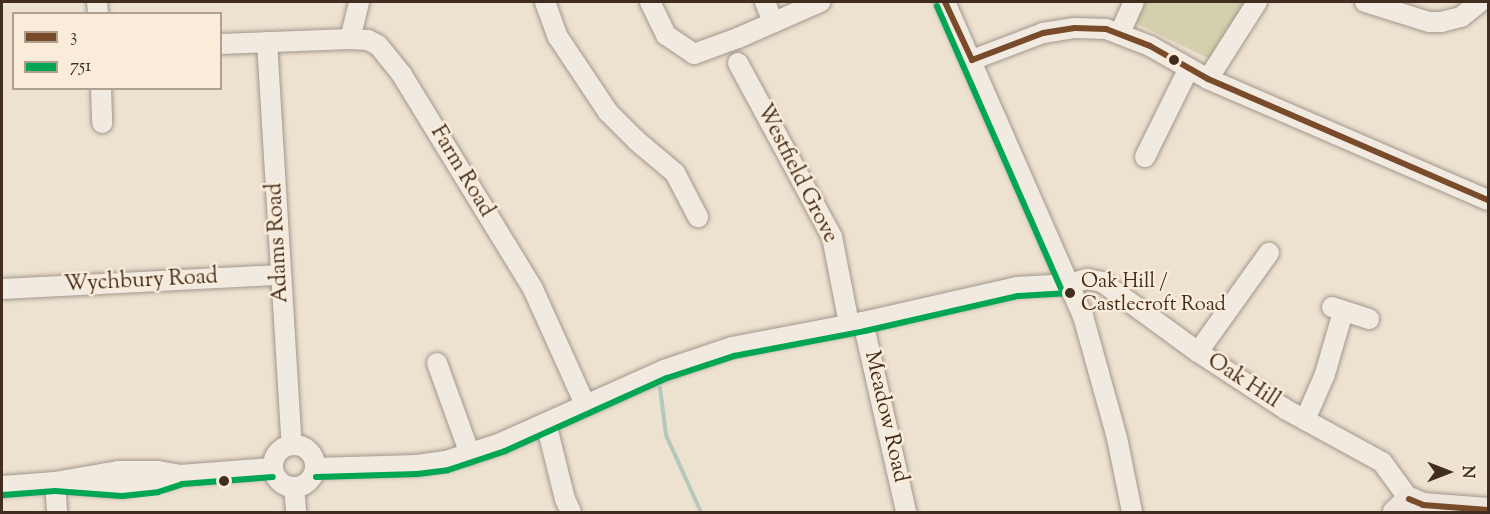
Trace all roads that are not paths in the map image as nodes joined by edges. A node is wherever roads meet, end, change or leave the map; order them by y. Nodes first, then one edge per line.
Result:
1 (359, 2) edge
2 (546, 2) edge
3 (650, 2) edge
4 (765, 2) edge
5 (820, 2) edge
6 (945, 2) edge
7 (1134, 2) edge
8 (1257, 2) edge
9 (1365, 2) edge
10 (1480, 2) edge
11 (773, 22) junction
12 (1120, 33) junction
13 (350, 39) junction
14 (267, 42) junction
15 (222, 44) edge
16 (972, 60) junction
17 (738, 63) dead end
18 (1189, 68) junction
19 (1208, 79) junction
20 (101, 90) edge
21 (102, 123) dead end
22 (1145, 157) dead end
23 (1488, 200) edge
24 (698, 217) dead end
25 (1274, 248) dead end
26 (281, 275) junction
27 (1069, 284) junction
28 (2, 289) edge
29 (1369, 319) dead end
30 (856, 323) junction
31 (1198, 352) junction
32 (436, 363) dead end
33 (585, 404) junction
34 (1305, 420) junction
35 (546, 423) junction
36 (292, 445) junction
37 (470, 454) junction
38 (272, 468) junction
39 (316, 468) junction
40 (55, 482) junction
41 (2, 486) edge
42 (294, 487) junction
43 (1402, 506) edge
44 (1488, 510) edge
45 (57, 513) edge
46 (296, 513) edge
47 (571, 513) edge
48 (906, 513) edge
49 (1132, 513) edge

1 - 13 street
2 - 24 street
3 - 11 street
4 - 11 street
5 - 11 street
6 - 16 street
7 - 12 street
8 - 19 street
9 - 10 street
12 - 16 street
12 - 18 street
13 - 14 street, Farm Road
13 - 33 street, Farm Road
14 - 15 street, Farm Road
14 - 26 street, Adams Road
16 - 27 street
17 - 30 street, Westfield Grove
18 - 19 street
18 - 22 street
19 - 23 street
20 - 21 street
25 - 31 street
26 - 28 street, Wychbury Road
26 - 36 street, Adams Road
27 - 30 street, Oak Hill
27 - 31 street, Oak Hill
27 - 49 street
29 - 34 street
30 - 33 street, Oak Hill
30 - 48 street, Meadow Road
31 - 34 street, Oak Hill
32 - 37 street
33 - 35 street, Oak Hill
34 - 43 street, Oak Hill
35 - 37 street, Oak Hill
35 - 47 street
36 - 38 street
36 - 39 street
37 - 39 street, Oak Hill
38 - 40 street
38 - 42 street
39 - 42 street
40 - 41 street
40 - 45 street
42 - 46 street
43 - 44 main road

